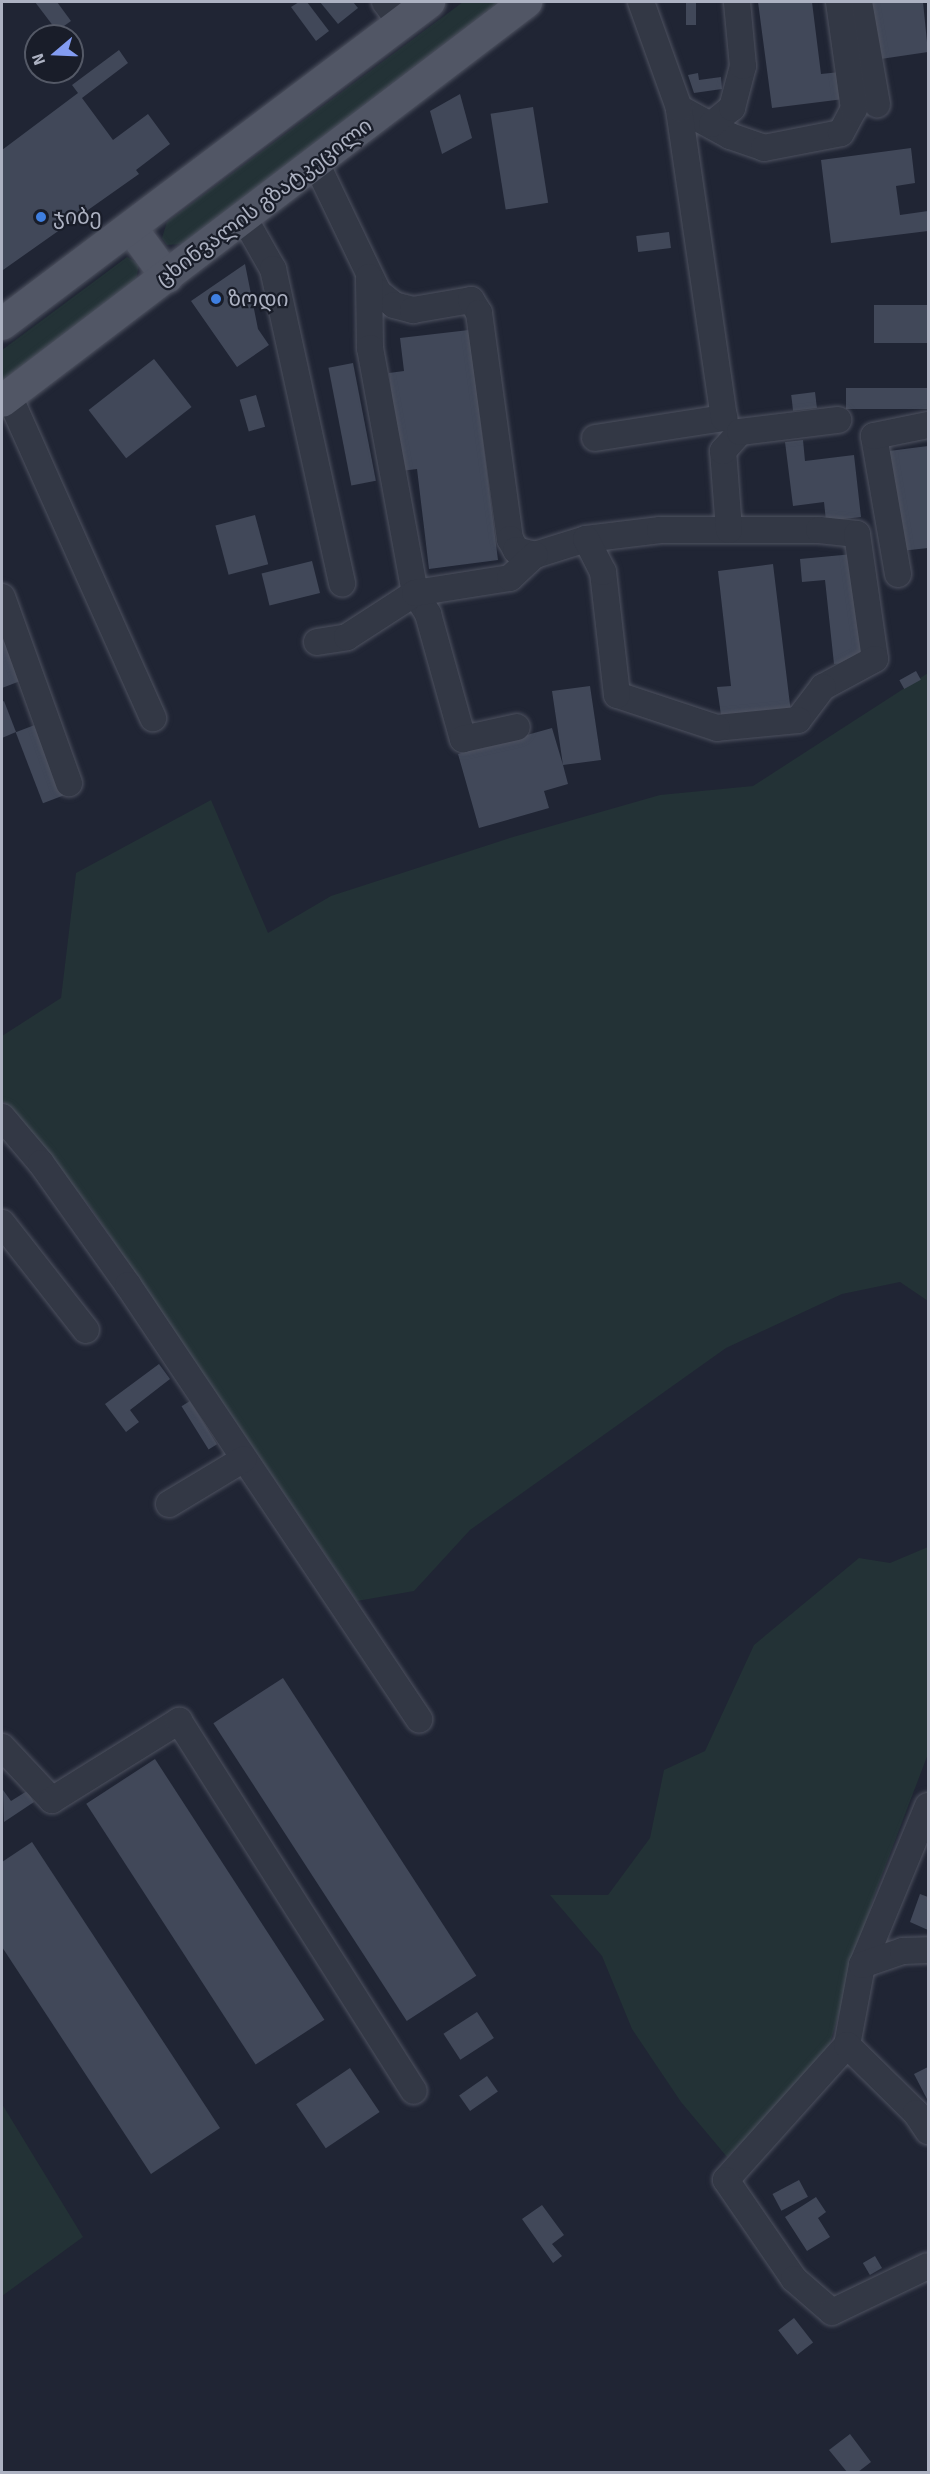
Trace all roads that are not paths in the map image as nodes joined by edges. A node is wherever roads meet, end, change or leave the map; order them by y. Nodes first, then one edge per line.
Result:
1 (429, 2) edge
2 (526, 2) edge
3 (641, 2) edge
4 (737, 2) edge
5 (839, 2) edge
6 (859, 2) edge
7 (393, 12) edge
8 (877, 104) dead end
9 (679, 108) junction
10 (712, 124) junction
11 (316, 163) junction
12 (244, 218) junction
13 (140, 222) junction
14 (167, 277) junction
15 (369, 277) junction
16 (2, 324) edge
17 (5, 398) edge
18 (838, 420) dead end
19 (928, 425) edge
20 (595, 438) dead end
21 (729, 530) junction
22 (586, 539) junction
23 (535, 555) junction
24 (898, 574) dead end
25 (342, 584) dead end
26 (415, 592) junction
27 (2, 597) edge
28 (317, 642) dead end
29 (153, 718) dead end
30 (517, 727) dead end
31 (69, 783) dead end
32 (2, 1117) edge
33 (2, 1222) edge
34 (86, 1330) dead end
35 (244, 1459) junction
36 (169, 1504) dead end
37 (418, 1719) dead end
38 (2, 1747) edge
39 (928, 1806) edge
40 (928, 1950) edge
41 (862, 1965) junction
42 (847, 2045) junction
43 (414, 2091) dead end
44 (928, 2132) edge
45 (928, 2266) edge

1 - 7 main road
2 - 11 main road, ცხინვალის გზატკეცილი
3 - 9 street
4 - 10 street
5 - 10 street
6 - 8 street
7 - 13 main road
9 - 10 street
9 - 20 street
11 - 12 main road, ცხინვალის გზატკეცილი
11 - 15 street
12 - 14 main road, ცხინვალის გზატკეცილი
12 - 25 street
13 - 14 main road
13 - 16 main road
14 - 17 main road, ცხინვალის გზატკეცილი
15 - 23 street
15 - 26 street
17 - 29 street
18 - 21 street
19 - 24 street
21 - 22 street
21 - 22 street
22 - 23 street
23 - 26 street
26 - 28 street
26 - 30 street
27 - 31 street
32 - 35 street
33 - 34 street
35 - 36 street
35 - 37 street
38 - 43 street
39 - 41 street
40 - 41 street
41 - 42 street
42 - 44 street
42 - 45 street

